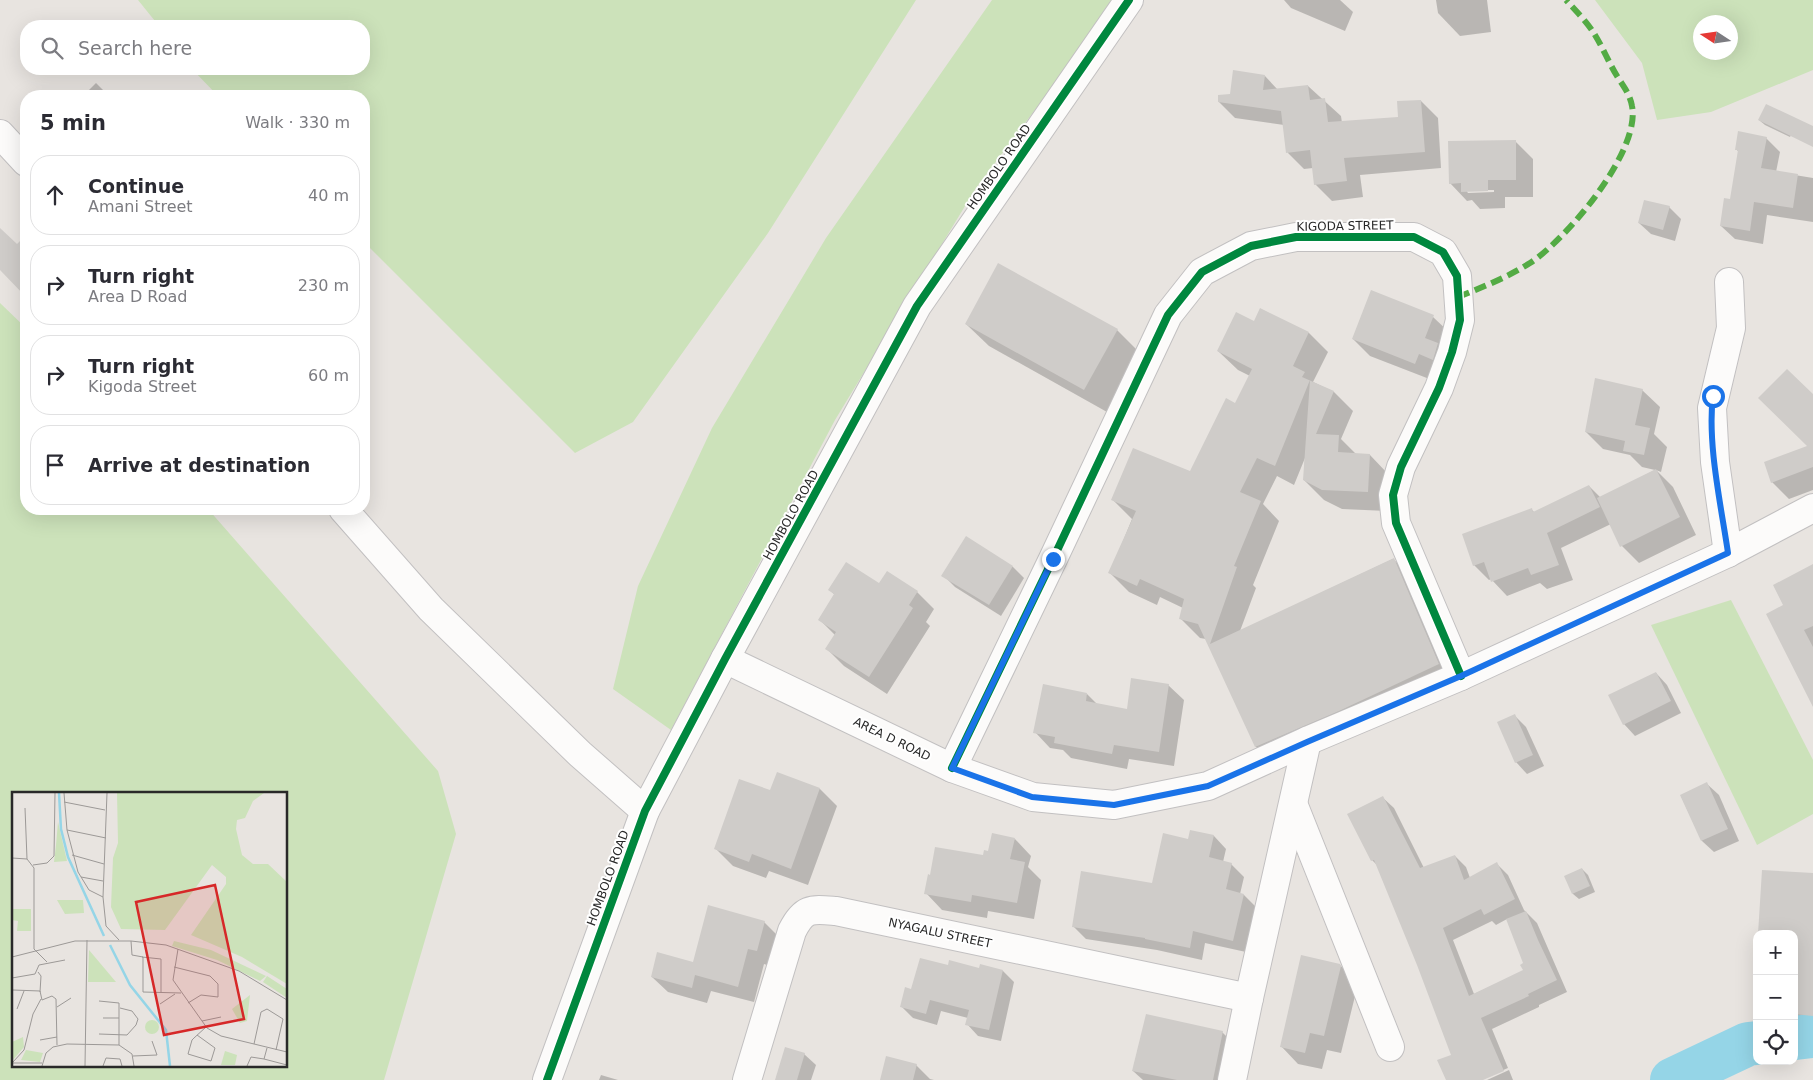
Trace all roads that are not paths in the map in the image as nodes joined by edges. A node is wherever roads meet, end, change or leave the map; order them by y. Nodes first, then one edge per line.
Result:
1 (1129, 0) edge
2 (0, 134) edge
3 (20, 156) edge
4 (1729, 282) dead end
5 (1813, 508) edge
6 (348, 515) edge
7 (1728, 553) junction
8 (725, 659) junction
9 (1461, 676) junction
10 (1307, 742) junction
11 (952, 768) junction
12 (1294, 806) junction
13 (645, 811) junction
14 (1249, 998) junction
15 (1390, 1047) dead end
16 (547, 1080) edge
17 (747, 1080) edge
18 (1232, 1080) edge

1 - 8 street, HOMBOLO ROAD
2 - 3 street
4 - 7 street
5 - 7 street, AREA D ROAD
6 - 13 street
7 - 9 street, AREA D ROAD
8 - 11 street, AREA D ROAD
8 - 13 street, HOMBOLO ROAD
9 - 10 street, AREA D ROAD
9 - 11 street, KIGODA STREET
10 - 11 street, AREA D ROAD
10 - 12 street
12 - 14 street
12 - 15 street
13 - 16 street, HOMBOLO ROAD
14 - 17 street, NYAGALU STREET
14 - 18 street

